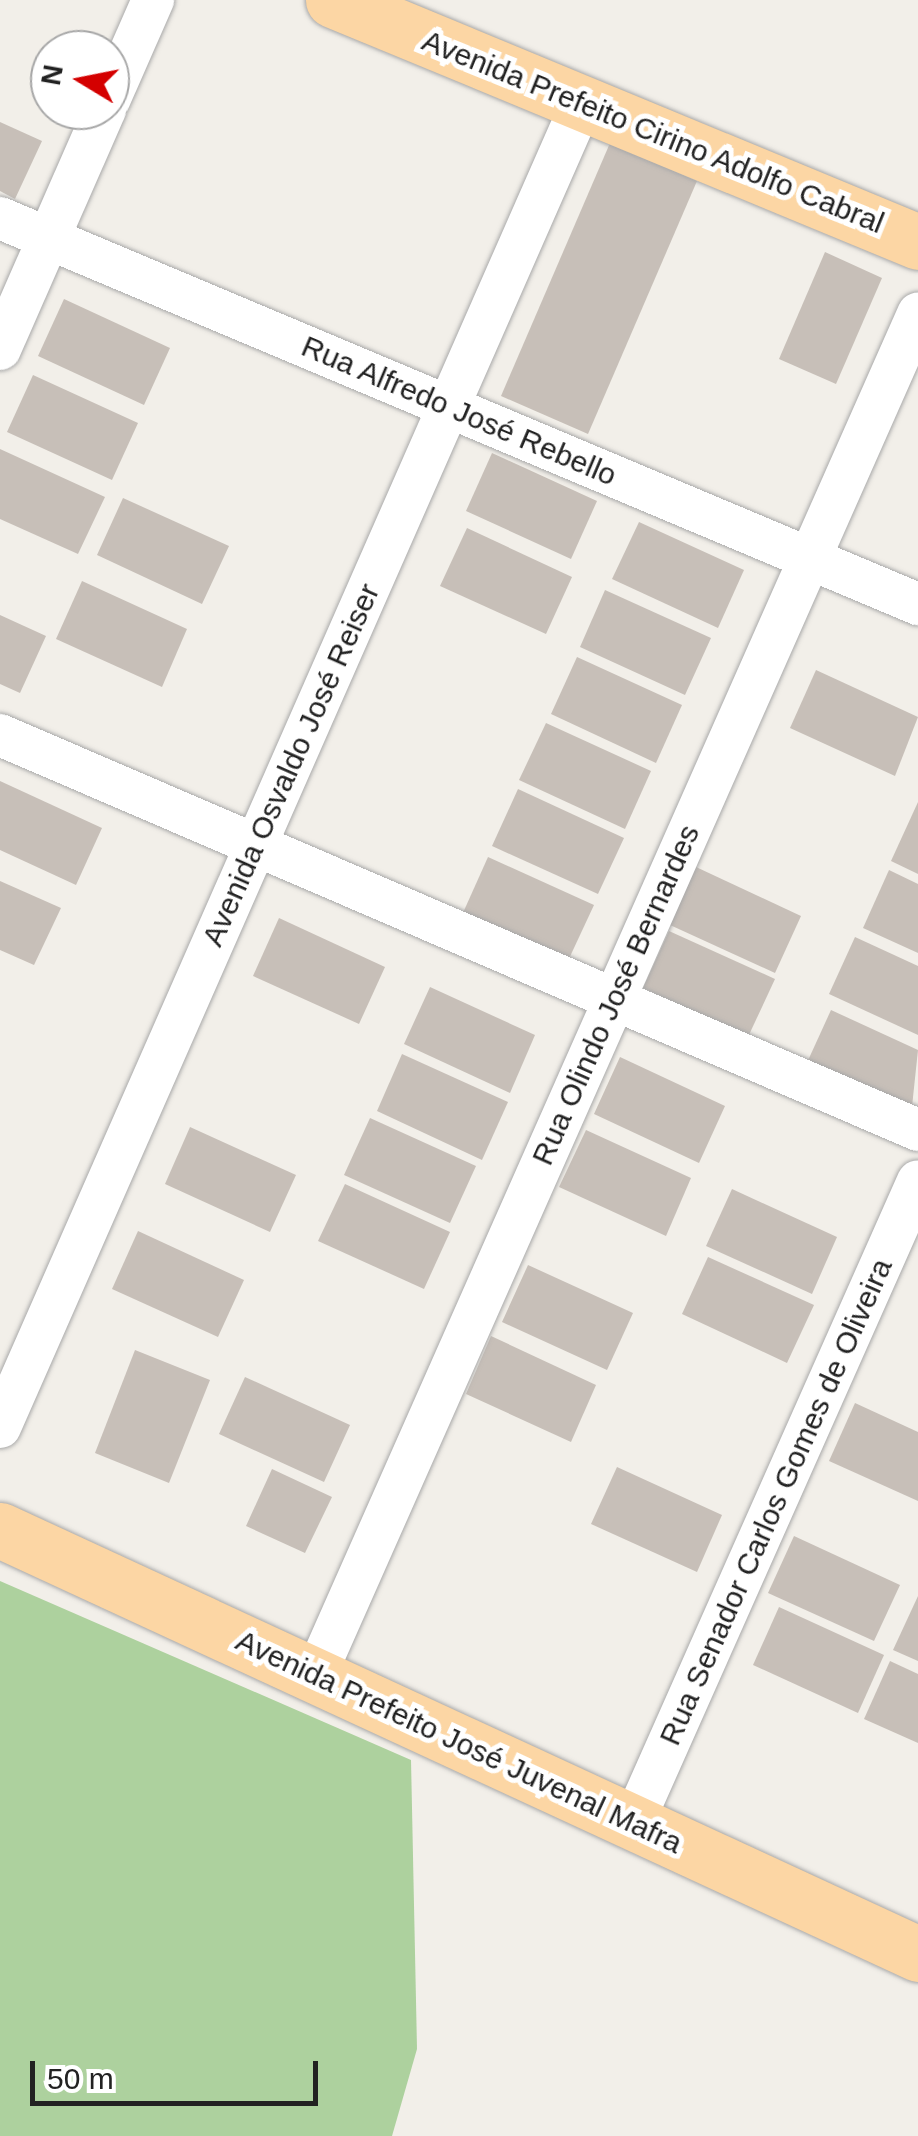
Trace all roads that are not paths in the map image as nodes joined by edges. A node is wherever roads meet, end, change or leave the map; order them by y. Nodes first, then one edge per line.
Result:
1 (153, 0) edge
2 (333, 0) edge
3 (130, 52) edge
4 (582, 103) junction
5 (96, 130) edge
6 (0, 218) edge
7 (48, 238) junction
8 (918, 242) edge
9 (918, 314) edge
10 (0, 349) edge
11 (448, 407) junction
12 (810, 558) junction
13 (918, 604) edge
14 (0, 735) edge
15 (256, 845) junction
16 (614, 1000) junction
17 (918, 1130) edge
18 (918, 1181) edge
19 (0, 1427) edge
20 (0, 1530) edge
21 (315, 1676) junction
22 (633, 1822) junction
23 (918, 1954) edge

1 - 3 street
2 - 4 main road, Avenida Prefeito Cirino Adolfo Cabral
4 - 8 main road, Avenida Prefeito Cirino Adolfo Cabral
4 - 11 street, Avenida Osvaldo José Reiser
5 - 7 street
6 - 7 street, Rua Alfredo José Rebello
7 - 10 street
7 - 11 street, Rua Alfredo José Rebello
9 - 12 street, Rua Olindo José Bernardes
11 - 12 street, Rua Alfredo José Rebello
11 - 15 street, Avenida Osvaldo José Reiser
12 - 13 street, Rua Alfredo José Rebello
12 - 16 street, Rua Olindo José Bernardes
14 - 15 street
15 - 16 street
15 - 19 street, Avenida Osvaldo José Reiser
16 - 17 street
16 - 21 street, Rua Olindo José Bernardes
18 - 22 street, Rua Senador Carlos Gomes de Oliveira
20 - 21 main road, Avenida Prefeito José Juvenal Mafra
21 - 22 main road, Avenida Prefeito José Juvenal Mafra
22 - 23 main road, Avenida Prefeito José Juvenal Mafra

